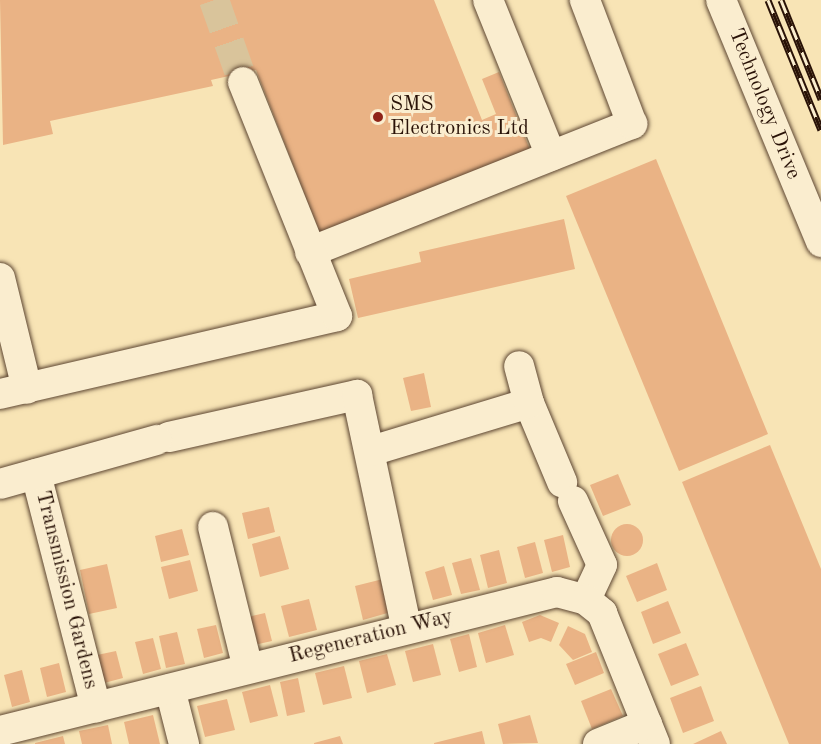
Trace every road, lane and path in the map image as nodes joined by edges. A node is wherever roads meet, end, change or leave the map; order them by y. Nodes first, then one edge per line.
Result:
1 (488, 0) edge
2 (585, 0) edge
3 (722, 0) edge
4 (243, 82) tunnel mouth
5 (551, 156) junction
6 (821, 242) edge
7 (310, 252) junction
8 (0, 278) edge
9 (519, 366) dead end
10 (14, 392) edge
11 (529, 403) junction
12 (371, 451) junction
13 (36, 474) junction
14 (0, 484) edge
15 (213, 527) dead end
16 (586, 600) junction
17 (406, 626) junction
18 (248, 668) junction
19 (170, 689) junction
20 (96, 707) junction
21 (0, 731) edge
22 (651, 734) edge
23 (184, 744) edge
24 (598, 744) edge

1 - 5 street
2 - 5 street
3 - 6 street, Technology Drive
4 - 7 street
5 - 7 street
7 - 10 street
8 - 10 street
9 - 11 street
11 - 12 street
11 - 16 street
12 - 13 street, Transmission Gardens
12 - 17 street
13 - 14 street, Transmission Gardens
13 - 20 street, Transmission Gardens
15 - 18 street
16 - 17 street, Regeneration Way
16 - 22 street
17 - 18 street, Regeneration Way
18 - 19 street, Regeneration Way
19 - 20 street, Regeneration Way
19 - 23 street
20 - 21 street, Regeneration Way
22 - 24 street

